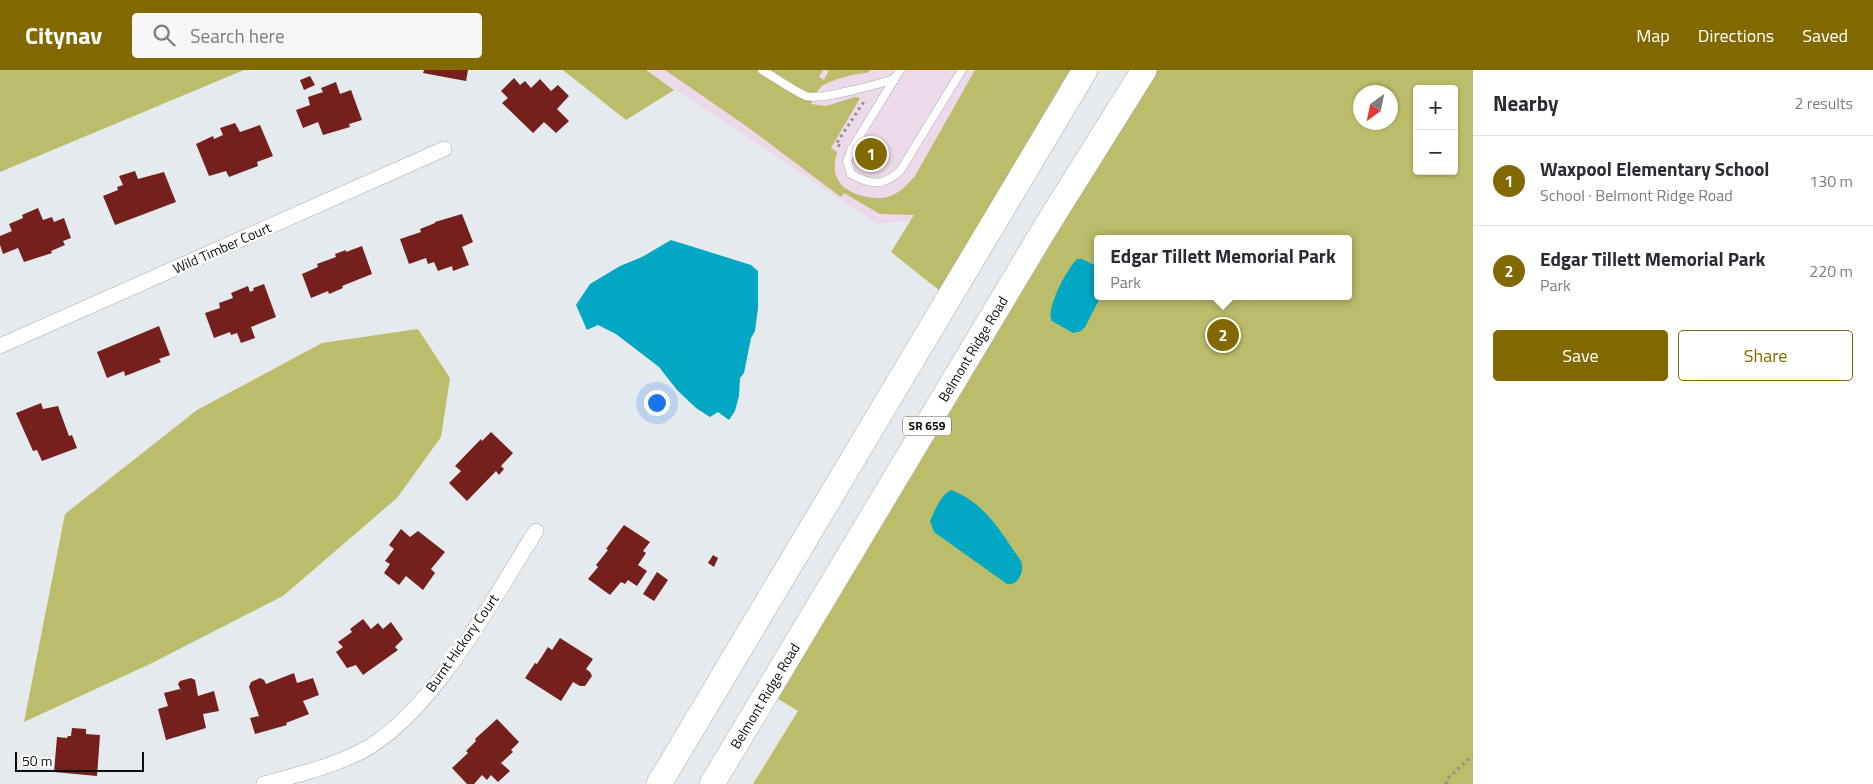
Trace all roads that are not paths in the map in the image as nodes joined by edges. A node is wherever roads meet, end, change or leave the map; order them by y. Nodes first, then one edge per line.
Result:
1 (762, 70) edge
2 (900, 70) edge
3 (962, 70) edge
4 (1084, 70) edge
5 (1144, 70) edge
6 (894, 79) junction
7 (444, 150) dead end
8 (0, 346) edge
9 (536, 532) dead end
10 (264, 784) edge
11 (659, 784) edge
12 (712, 784) edge

1 - 6 lane
2 - 6 lane
3 - 6 lane
4 - 11 main road
5 - 12 main road, Belmont Ridge Road / SR 659
7 - 8 street, Wild Timber Court
9 - 10 street, Burnt Hickory Court

